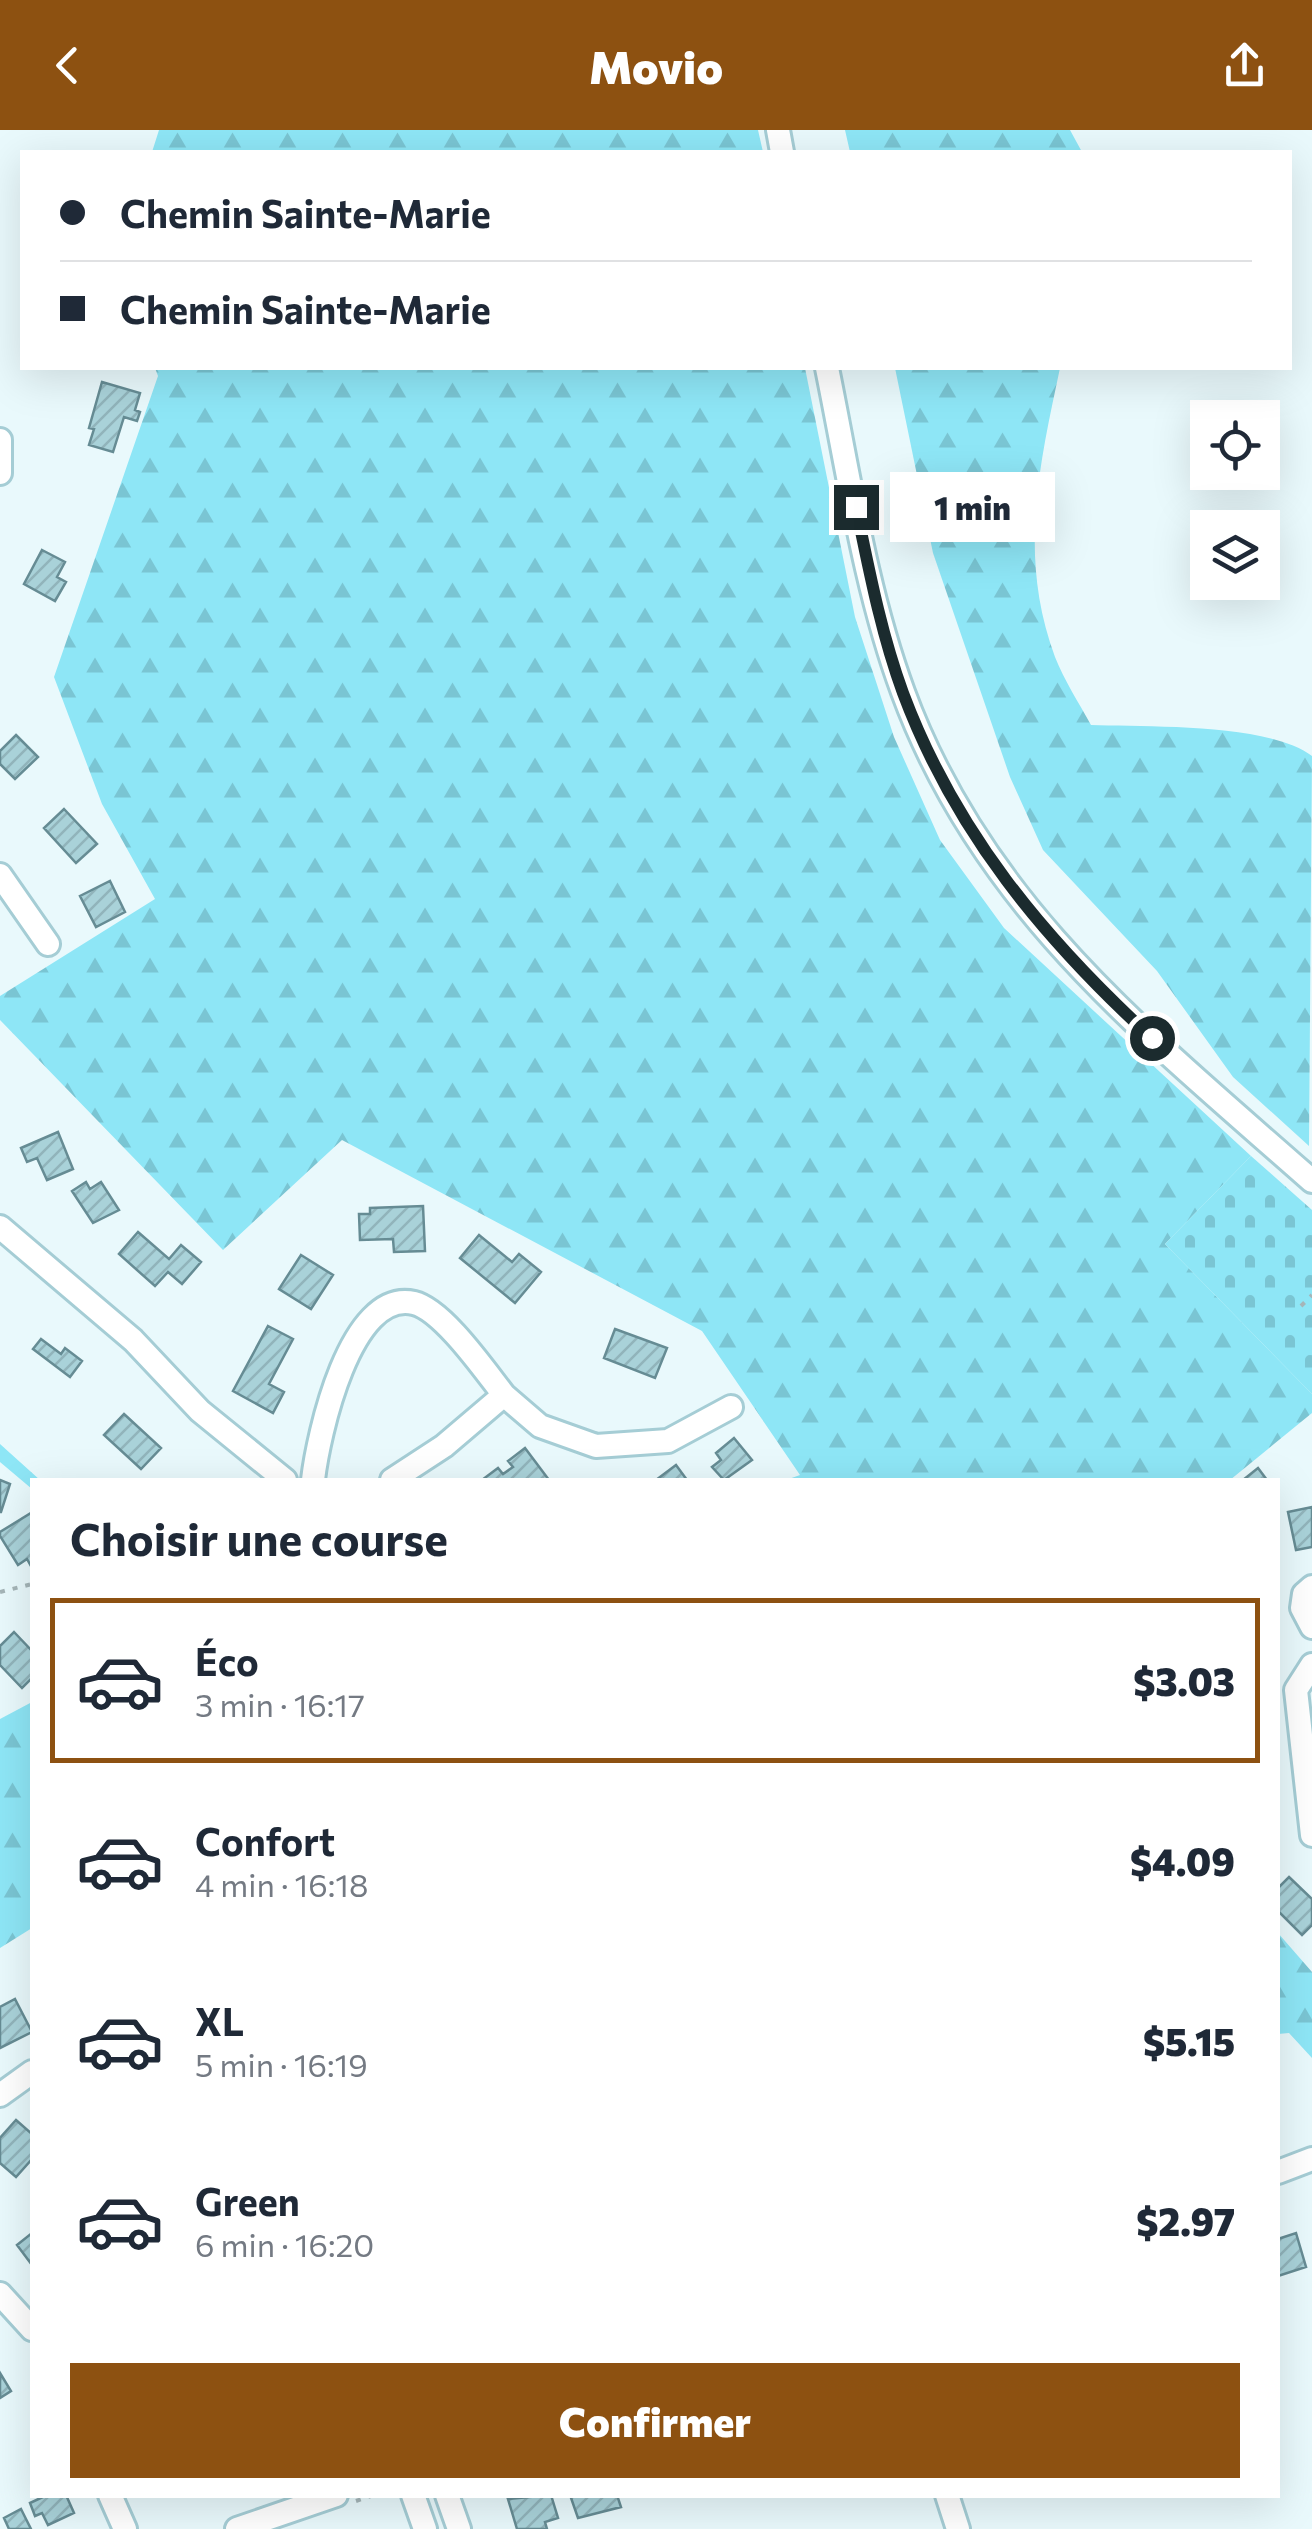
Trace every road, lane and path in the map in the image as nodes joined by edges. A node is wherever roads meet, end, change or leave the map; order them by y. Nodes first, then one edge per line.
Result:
1 (827, 370) edge
2 (0, 440) edge
3 (0, 472) edge
4 (0, 875) edge
5 (48, 944) dead end
6 (1312, 1182) edge
7 (0, 1227) edge
8 (1312, 1295) edge
9 (1301, 1306) dead end
10 (504, 1395) junction
11 (731, 1407) dead end
12 (282, 1478) edge
13 (313, 1478) edge
14 (395, 1478) edge
15 (30, 1584) edge
16 (1312, 1587) edge
17 (0, 1592) edge
18 (1312, 1627) edge
19 (1312, 1665) edge
20 (1312, 1835) edge
21 (30, 2073) edge
22 (0, 2094) edge
23 (1312, 2159) edge
24 (1280, 2171) edge
25 (0, 2294) edge
26 (30, 2324) edge
27 (111, 2498) edge
28 (327, 2498) edge
29 (414, 2498) edge
30 (448, 2498) edge
31 (948, 2498) edge
32 (125, 2529) edge
33 (237, 2529) edge
34 (425, 2529) edge
35 (459, 2529) edge
36 (958, 2529) edge

1 - 6 street
2 - 3 street
4 - 5 street
7 - 12 street
8 - 9 path
10 - 11 street
10 - 13 street
10 - 14 street
15 - 17 path
16 - 18 street
19 - 20 street
21 - 22 street
23 - 24 street
25 - 26 street
27 - 32 street
28 - 33 street
29 - 34 street
30 - 35 street
31 - 36 street

